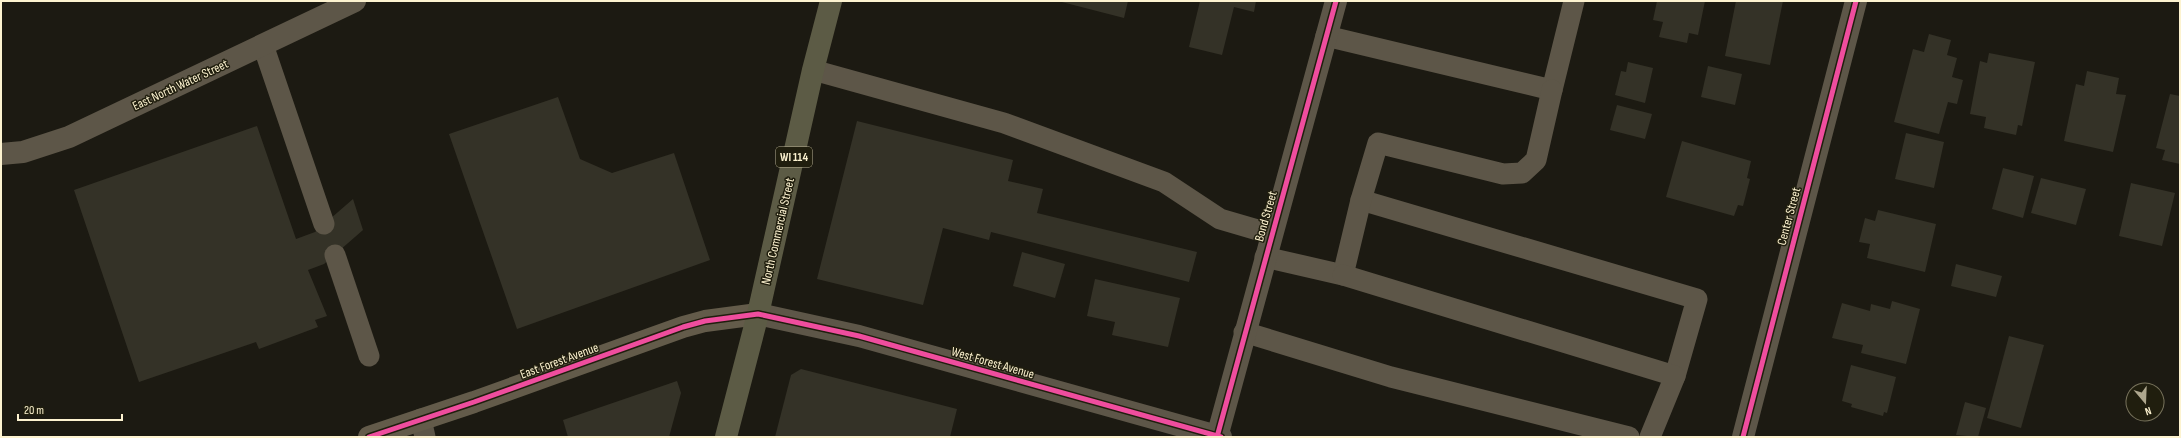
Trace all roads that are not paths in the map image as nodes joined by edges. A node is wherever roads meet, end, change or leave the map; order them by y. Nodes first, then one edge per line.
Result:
1 (355, 1) edge
2 (831, 1) edge
3 (1336, 1) edge
4 (1574, 1) edge
5 (1856, 1) edge
6 (1326, 36) junction
7 (263, 45) junction
8 (813, 70) junction
9 (1552, 90) junction
10 (1, 154) edge
11 (1361, 200) junction
12 (324, 224) dead end
13 (1271, 234) junction
14 (335, 255) dead end
15 (1265, 258) junction
16 (1343, 275) junction
17 (758, 314) junction
18 (1244, 332) junction
19 (369, 356) dead end
20 (1675, 376) junction
21 (423, 428) edge
22 (369, 437) edge
23 (726, 437) edge
24 (1219, 437) edge
25 (1629, 437) edge
26 (1650, 437) edge
27 (1743, 437) edge

1 - 7 street, East North Water Street
2 - 8 main road, North Commercial Street / WI 114
3 - 6 street, Bond Street
4 - 9 lane
5 - 27 street, Center Street
6 - 9 lane
6 - 13 street, Bond Street
7 - 10 street, East North Water Street
7 - 12 lane
8 - 13 lane
8 - 17 main road, North Commercial Street / WI 114
9 - 11 lane
11 - 16 lane
11 - 20 lane
13 - 15 street, Bond Street
14 - 19 lane
15 - 16 lane
15 - 18 street, Bond Street
16 - 20 lane
17 - 21 street, East Forest Avenue
17 - 23 main road, North Commercial Street / WI 114
17 - 24 street, West Forest Avenue
18 - 24 street, Bond Street
18 - 25 lane
20 - 26 lane
21 - 22 street, East Forest Avenue

